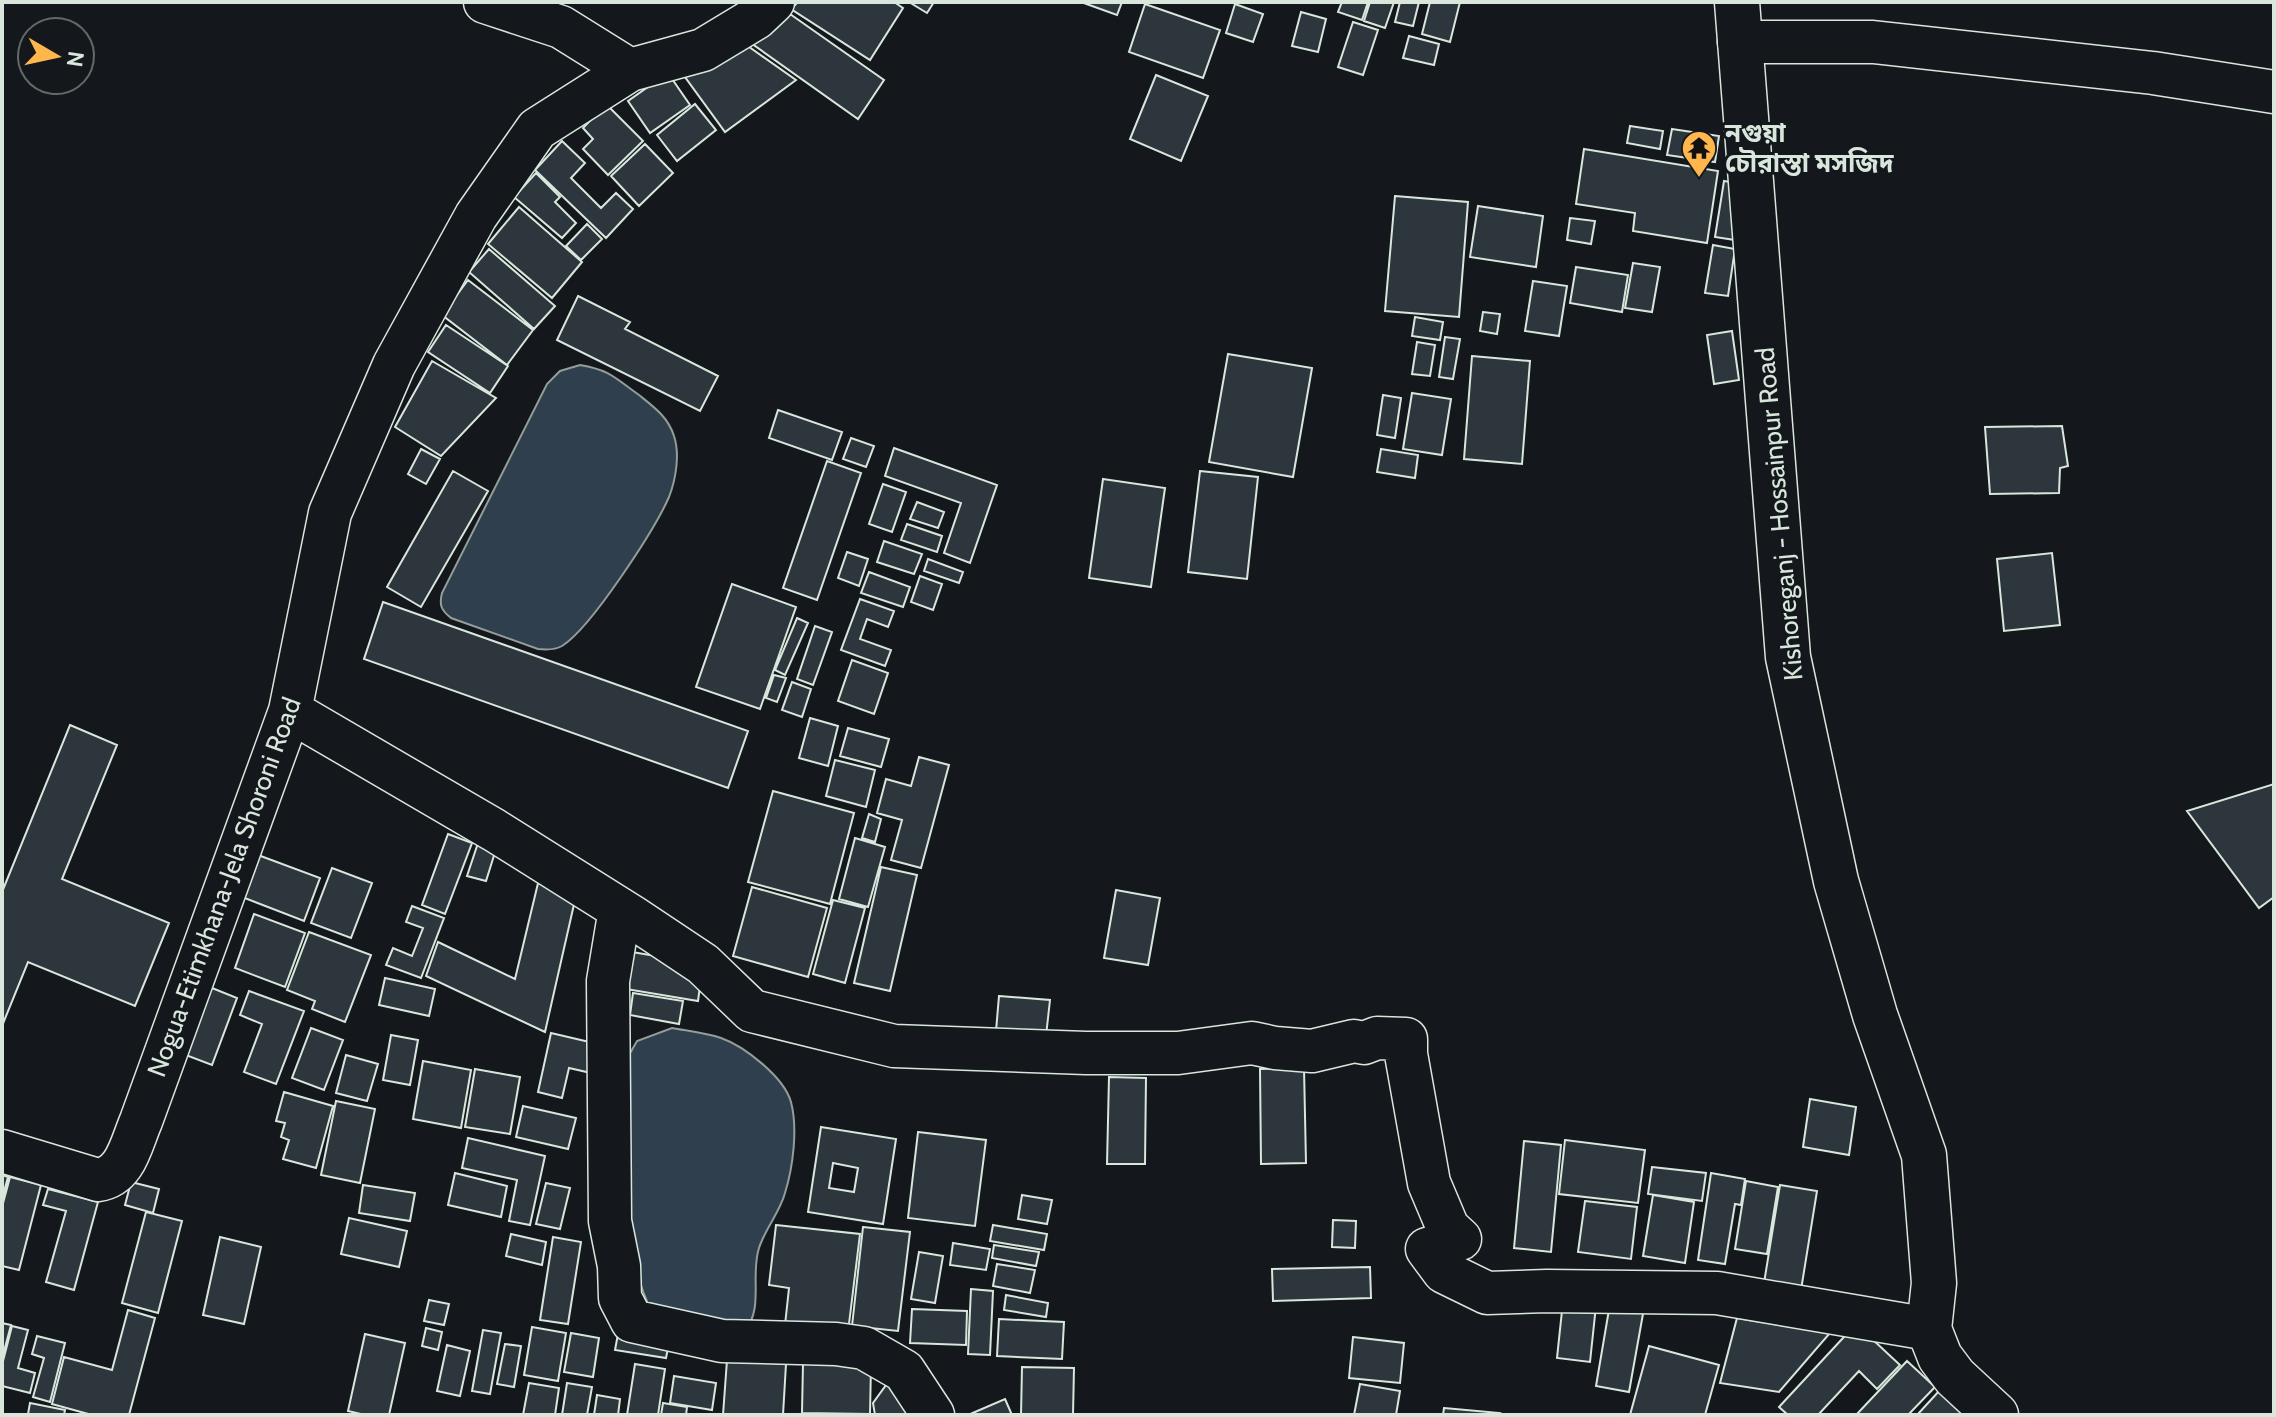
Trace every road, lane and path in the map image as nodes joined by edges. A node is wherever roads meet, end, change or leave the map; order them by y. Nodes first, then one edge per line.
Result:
1 (485, 2) edge
2 (773, 2) edge
3 (1733, 14) edge
4 (630, 70) junction
5 (2274, 92) edge
6 (290, 711) junction
7 (620, 909) junction
8 (2, 1151) edge
9 (1929, 1329) junction
10 (933, 1415) edge
11 (1996, 1415) edge

1 - 4 street
2 - 4 street, Nogua-Etimkhana-Jela Shoroni Road
3 - 5 street
3 - 9 main road, Kishoreganj - Hossainpur Road
4 - 6 street, Nogua-Etimkhana-Jela Shoroni Road
6 - 7 street
6 - 8 street, Nogua-Etimkhana-Jela Shoroni Road
7 - 9 street
7 - 10 street
9 - 11 main road

